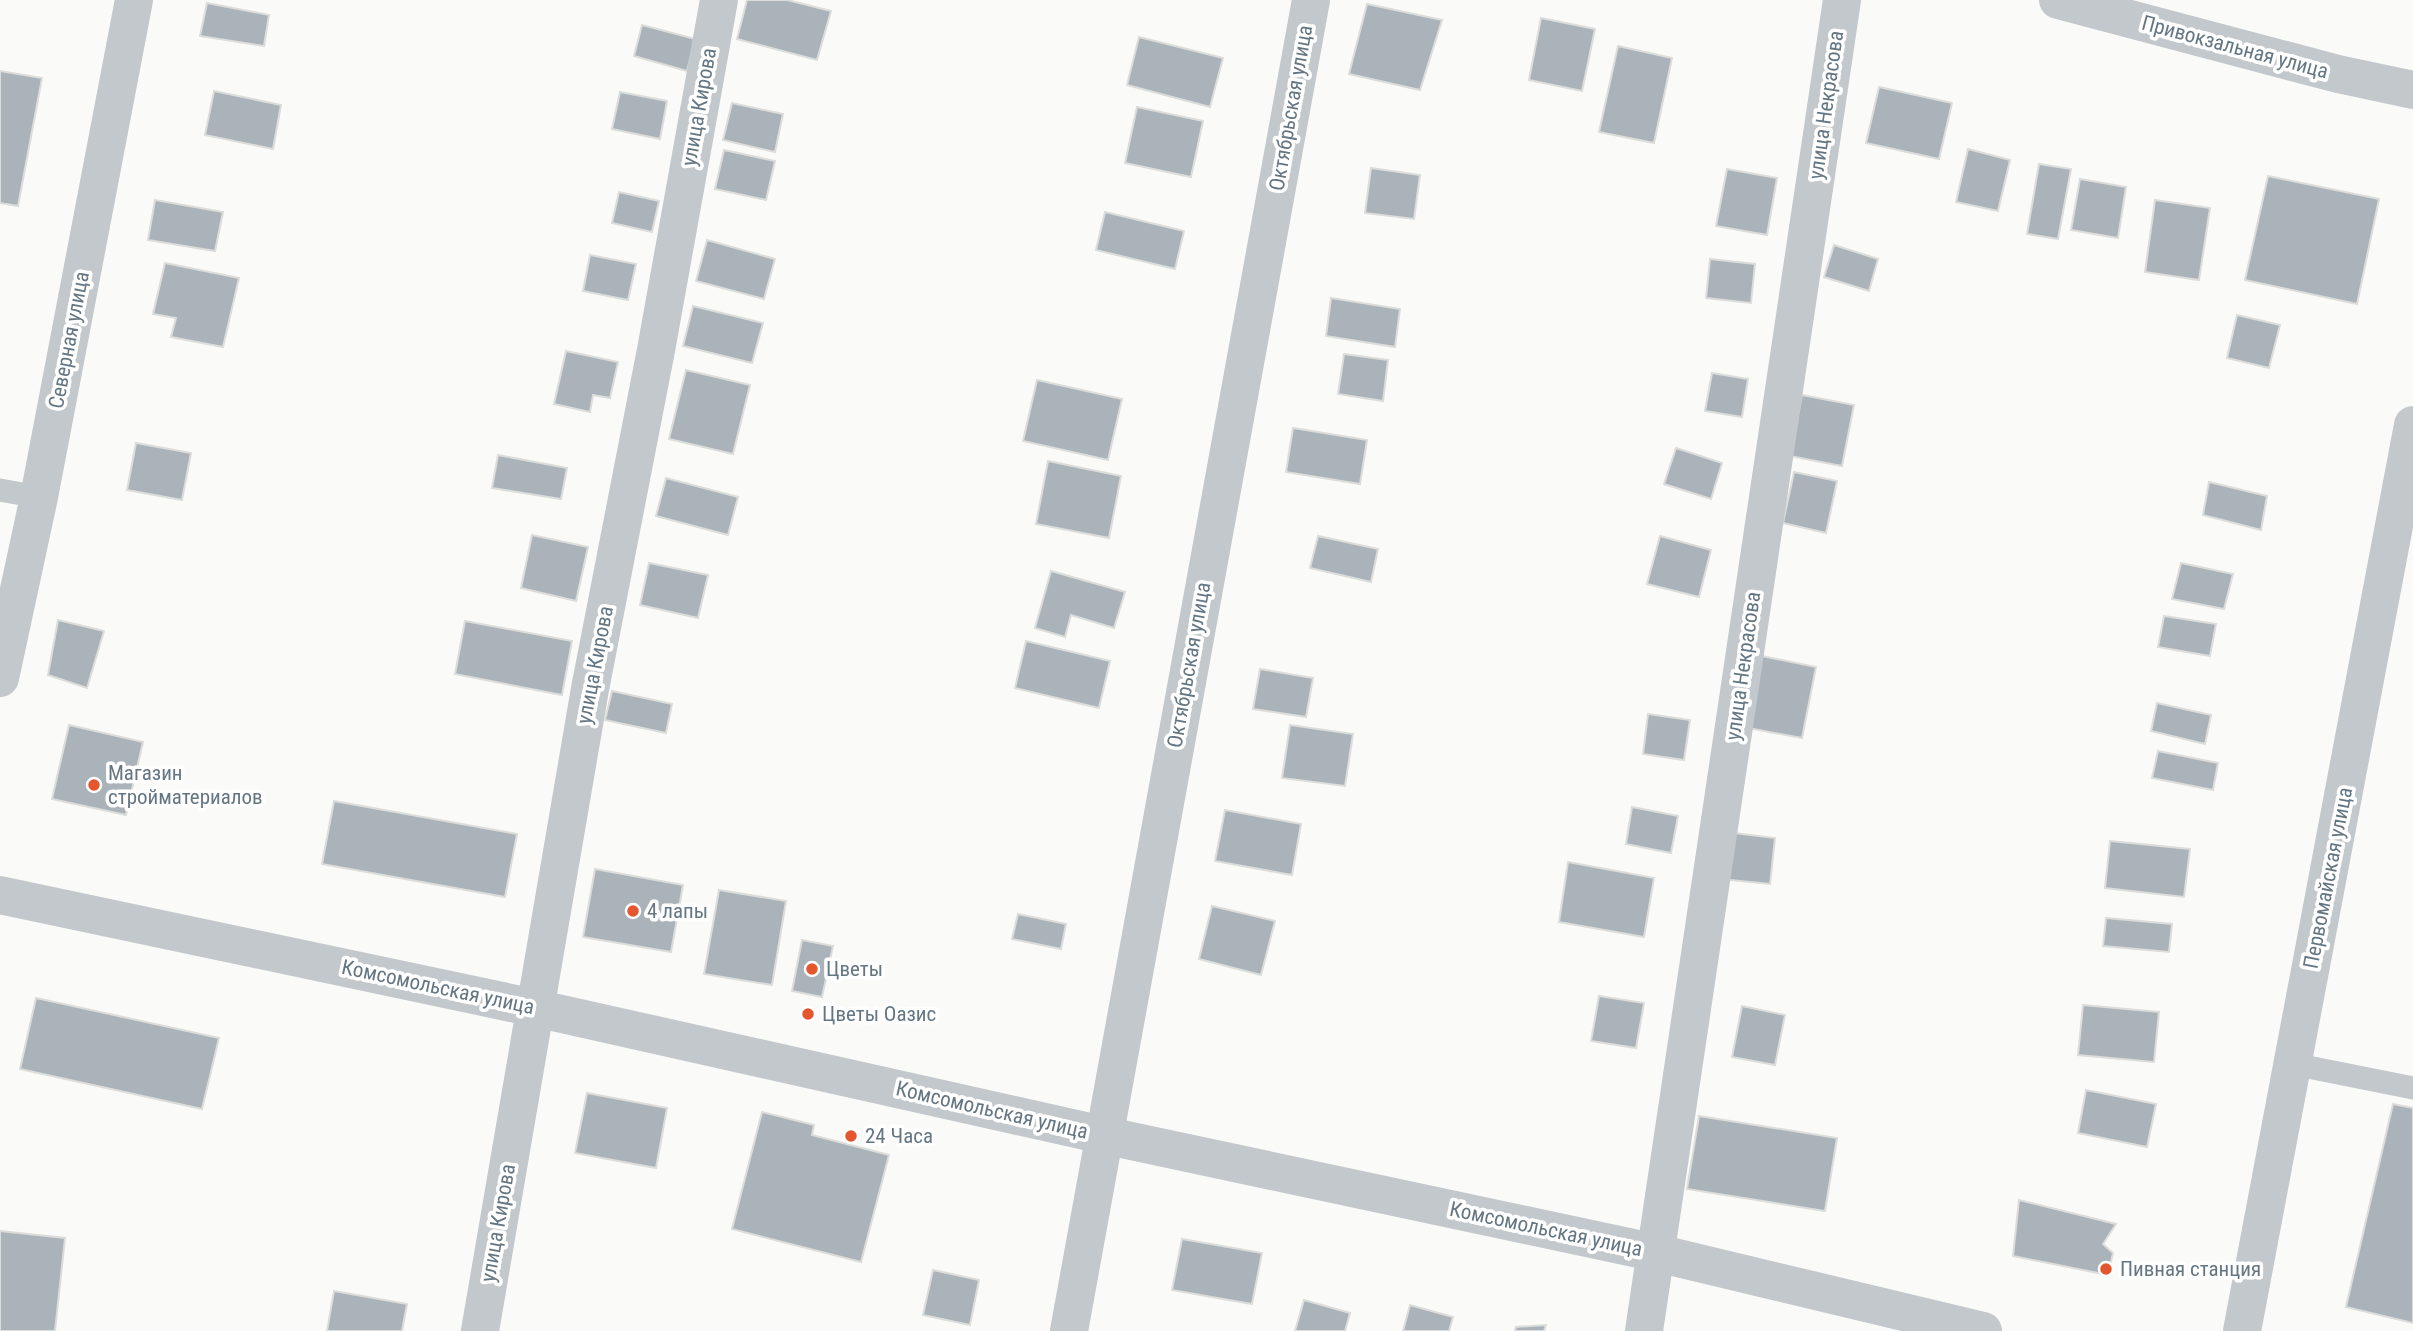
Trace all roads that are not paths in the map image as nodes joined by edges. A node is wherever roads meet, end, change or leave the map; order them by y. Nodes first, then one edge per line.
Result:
1 (134, 0) edge
2 (719, 0) edge
3 (1311, 0) edge
4 (1842, 0) edge
5 (2058, 0) edge
6 (2413, 89) edge
7 (2413, 425) edge
8 (0, 490) edge
9 (39, 497) junction
10 (0, 678) edge
11 (0, 895) edge
12 (535, 1008) junction
13 (2293, 1063) junction
14 (2413, 1088) edge
15 (1103, 1135) junction
16 (1657, 1253) junction
17 (480, 1331) edge
18 (1069, 1331) edge
19 (1644, 1331) edge
20 (1983, 1331) edge
21 (2242, 1331) edge

1 - 9 street, Северная улица
2 - 12 street, улица Кирова
3 - 15 street, Октябрьская улица
4 - 16 street, улица Некрасова
5 - 6 street, Привокзальная улица
7 - 13 street, Первомайская улица
8 - 9 lane
9 - 10 street, Северная улица
11 - 12 street, Комсомольская улица
12 - 15 street, Комсомольская улица
12 - 17 street, улица Кирова
13 - 14 lane
13 - 21 street, Первомайская улица
15 - 16 street, Комсомольская улица
15 - 18 street, Октябрьская улица
16 - 19 street, улица Некрасова
16 - 20 street, Комсомольская улица

